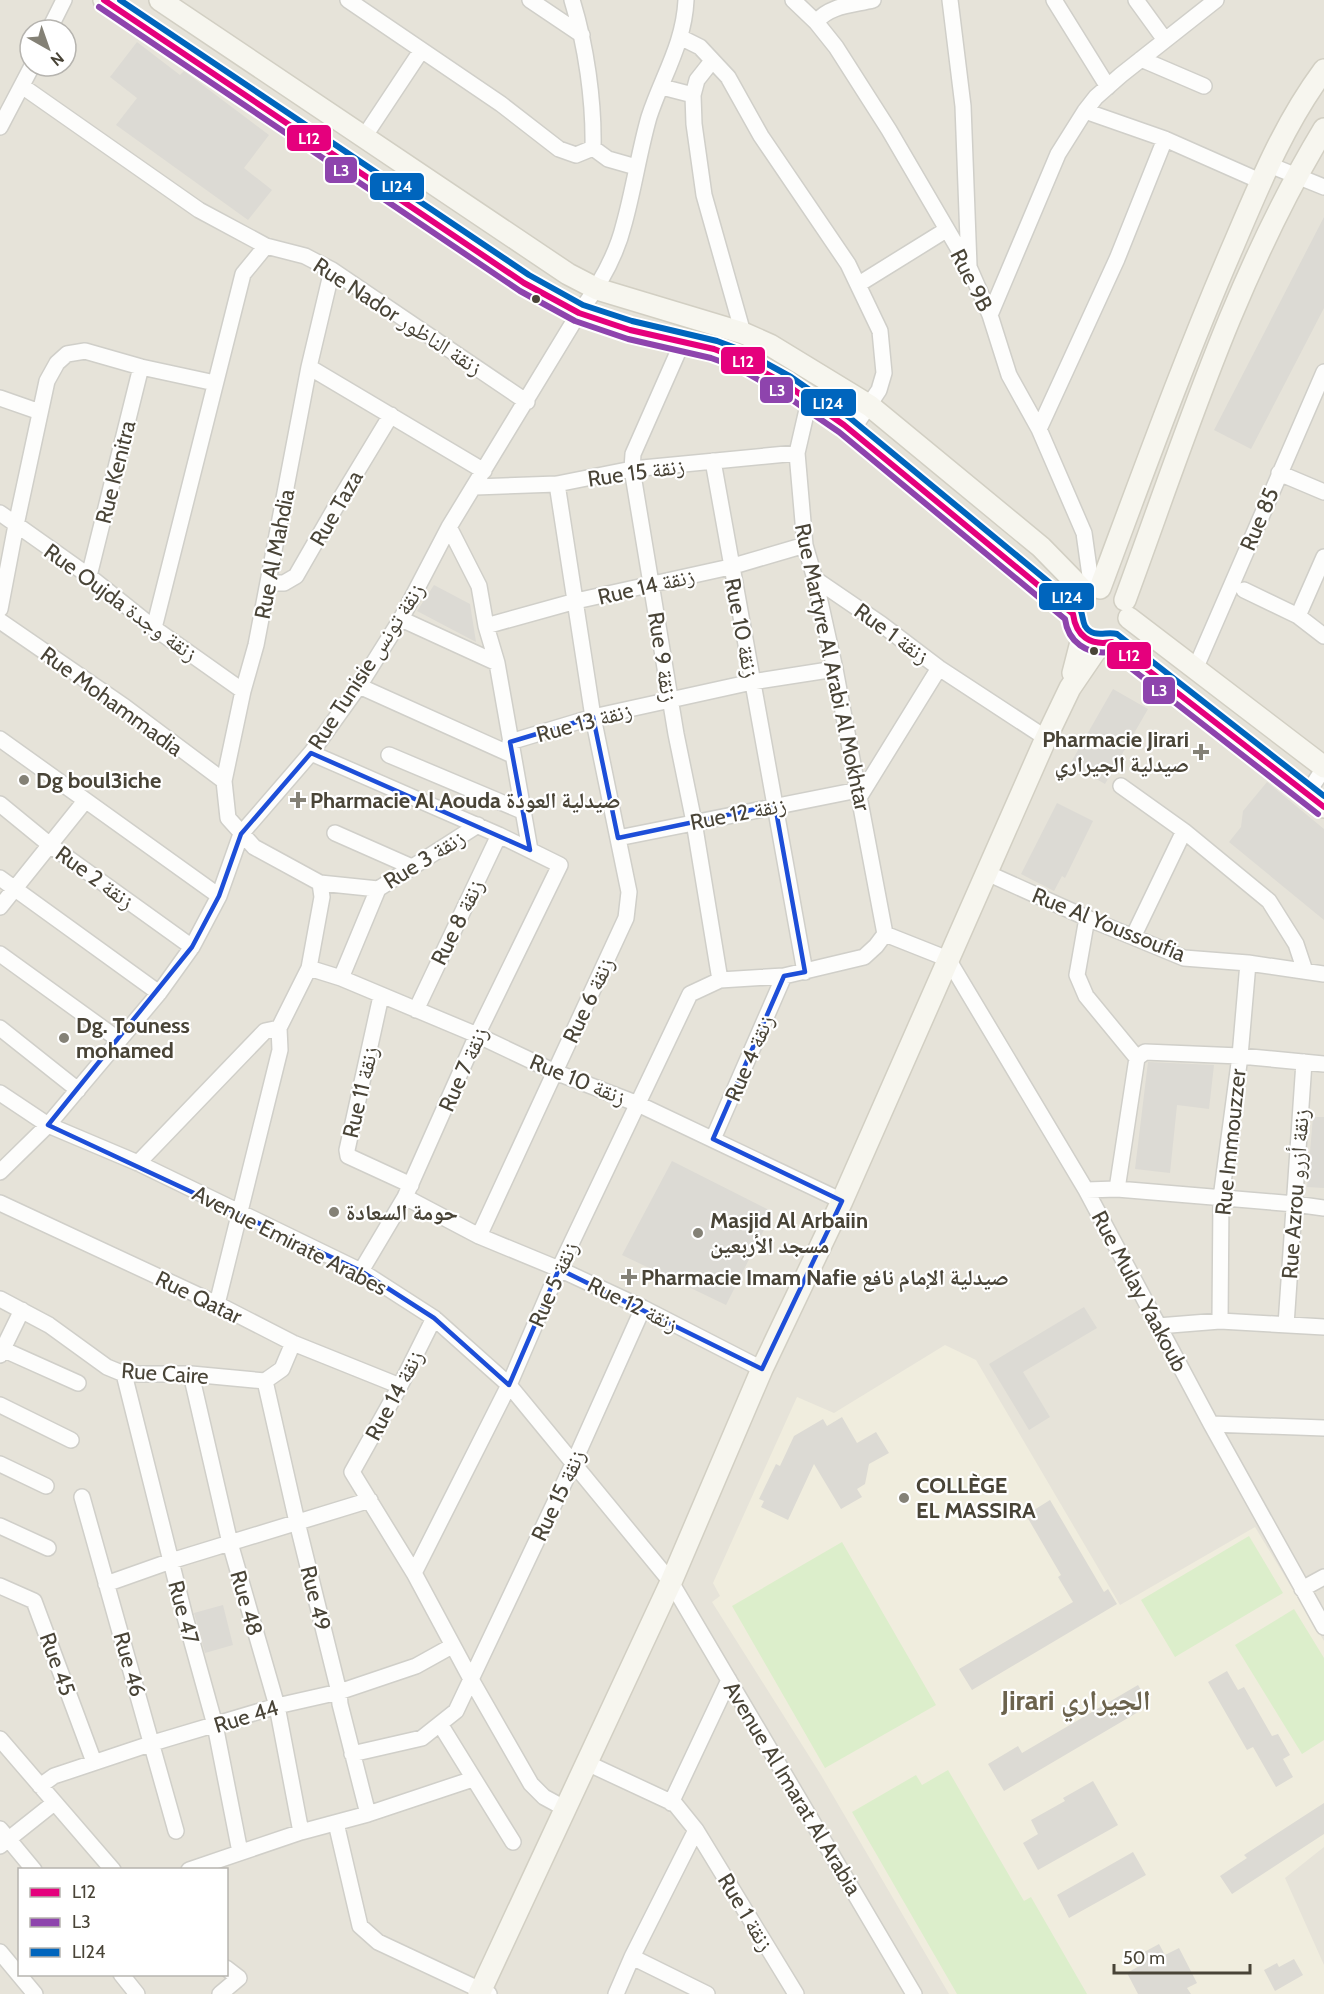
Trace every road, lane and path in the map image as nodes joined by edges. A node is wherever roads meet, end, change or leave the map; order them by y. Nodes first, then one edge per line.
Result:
1 (64, 0) edge
2 (104, 0) edge
3 (160, 0) edge
4 (348, 0) edge
5 (530, 0) edge
6 (572, 0) edge
7 (686, 0) edge
8 (793, 0) edge
9 (873, 0) edge
10 (950, 0) edge
11 (1054, 0) edge
12 (1136, 0) edge
13 (1216, 0) edge
14 (1196, 7) edge
15 (56, 18) edge
16 (816, 22) junction
17 (582, 35) junction
18 (680, 37) junction
19 (1165, 39) junction
20 (421, 51) junction
21 (1141, 59) junction
22 (711, 61) junction
23 (1324, 70) edge
24 (26, 78) edge
25 (22, 86) junction
26 (1204, 86) dead end
27 (662, 87) junction
28 (1108, 87) junction
29 (693, 95) junction
30 (1085, 111) junction
31 (0, 127) edge
32 (1324, 129) edge
33 (363, 137) junction
34 (1165, 139) junction
35 (593, 148) junction
36 (636, 167) junction
37 (1264, 173) junction
38 (1297, 176) junction
39 (1324, 187) edge
40 (946, 230) junction
41 (266, 246) junction
42 (969, 267) junction
43 (332, 270) junction
44 (859, 284) junction
45 (597, 289) junction
46 (579, 313) junction
47 (990, 315) junction
48 (743, 333) junction
49 (682, 343) junction
50 (141, 367) junction
51 (309, 367) junction
52 (1324, 372) edge
53 (215, 383) junction
54 (0, 398) edge
55 (809, 401) junction
56 (527, 402) junction
57 (870, 406) junction
58 (40, 412) junction
59 (391, 415) junction
60 (1039, 429) junction
61 (851, 432) junction
62 (797, 453) junction
63 (712, 461) junction
64 (632, 469) junction
65 (484, 471) junction
66 (1279, 473) junction
67 (557, 484) junction
68 (474, 487) junction
69 (1324, 492) edge
70 (0, 513) edge
71 (16, 525) junction
72 (449, 527) junction
73 (805, 545) junction
74 (1324, 557) edge
75 (730, 567) junction
76 (89, 576) junction
77 (815, 579) junction
78 (268, 583) junction
79 (651, 584) junction
80 (1092, 590) junction
81 (1244, 590) dead end
82 (576, 601) junction
83 (0, 609) edge
84 (1127, 609) junction
85 (1073, 614) junction
86 (1298, 615) junction
87 (401, 619) junction
88 (0, 621) edge
89 (486, 626) junction
90 (154, 628) junction
91 (1324, 636) edge
92 (1098, 641) junction
93 (497, 663) junction
94 (1196, 667) junction
95 (939, 668) junction
96 (835, 669) junction
97 (752, 682) junction
98 (359, 686) junction
99 (243, 692) junction
100 (670, 699) junction
101 (593, 717) junction
102 (1046, 738) junction
103 (0, 739) edge
104 (511, 749) junction
105 (311, 753) junction
106 (389, 755) dead end
107 (1324, 767) edge
108 (224, 781) junction
109 (1120, 786) dead end
110 (859, 793) junction
111 (1307, 795) junction
112 (85, 801) junction
113 (0, 804) edge
114 (775, 805) junction
115 (1324, 807) edge
116 (522, 811) junction
117 (694, 822) junction
118 (478, 825) junction
119 (1184, 831) junction
120 (335, 833) dead end
121 (241, 834) junction
122 (499, 835) junction
123 (618, 837) junction
124 (50, 845) junction
125 (530, 850) junction
126 (412, 867) junction
127 (987, 873) junction
128 (0, 878) edge
129 (320, 883) junction
130 (15, 889) junction
131 (378, 889) junction
132 (219, 896) junction
133 (0, 907) edge
134 (1087, 918) junction
135 (885, 934) junction
136 (1133, 937) junction
137 (192, 947) junction
138 (0, 954) edge
139 (948, 959) junction
140 (1248, 963) junction
141 (309, 968) junction
142 (1305, 971) junction
143 (805, 972) junction
144 (1324, 974) edge
145 (784, 976) junction
146 (341, 978) junction
147 (720, 980) junction
148 (159, 993) junction
149 (381, 996) junction
150 (416, 1010) junction
151 (0, 1028) edge
152 (279, 1028) junction
153 (477, 1035) junction
154 (119, 1040) junction
155 (1141, 1055) junction
156 (1240, 1056) junction
157 (1304, 1062) junction
158 (1324, 1064) edge
159 (555, 1072) junction
160 (78, 1090) junction
161 (0, 1093) edge
162 (638, 1104) junction
163 (48, 1125) junction
164 (713, 1139) junction
165 (138, 1163) junction
166 (0, 1172) edge
167 (1117, 1189) junction
168 (1086, 1190) junction
169 (408, 1191) junction
170 (1221, 1198) junction
171 (842, 1201) junction
172 (0, 1203) edge
173 (1295, 1204) junction
174 (1324, 1208) edge
175 (240, 1214) junction
176 (479, 1236) junction
177 (559, 1269) junction
178 (361, 1270) junction
179 (0, 1299) edge
180 (217, 1304) junction
181 (643, 1308) junction
182 (22, 1310) junction
183 (434, 1318) junction
184 (1220, 1321) junction
185 (1286, 1325) junction
186 (1158, 1326) junction
187 (1324, 1327) edge
188 (293, 1343) junction
189 (1, 1351) edge
190 (762, 1369) junction
191 (124, 1374) junction
192 (191, 1374) junction
193 (265, 1381) junction
194 (78, 1383) dead end
195 (509, 1385) junction
196 (400, 1386) junction
197 (0, 1405) edge
198 (1211, 1424) junction
199 (1324, 1428) edge
200 (71, 1440) dead end
201 (574, 1462) junction
202 (0, 1464) edge
203 (46, 1486) dead end
204 (82, 1497) dead end
205 (370, 1500) junction
206 (297, 1522) junction
207 (0, 1526) edge
208 (230, 1543) junction
209 (48, 1548) dead end
210 (171, 1562) junction
211 (414, 1573) junction
212 (1324, 1577) edge
213 (671, 1582) junction
214 (106, 1584) junction
215 (0, 1586) edge
216 (1302, 1589) junction
217 (1324, 1627) edge
218 (453, 1646) junction
219 (729, 1680) junction
220 (472, 1681) junction
221 (339, 1692) junction
222 (277, 1706) junction
223 (440, 1724) junction
224 (215, 1725) junction
225 (0, 1739) edge
226 (153, 1743) junction
227 (352, 1754) junction
228 (94, 1762) junction
229 (586, 1763) junction
230 (473, 1779) junction
231 (40, 1786) junction
232 (54, 1803) junction
233 (671, 1803) junction
234 (566, 1809) junction
235 (368, 1814) junction
236 (336, 1823) junction
237 (696, 1830) junction
238 (176, 1831) dead end
239 (301, 1832) junction
240 (3, 1838) edge
241 (513, 1842) dead end
242 (240, 1852) junction
243 (33, 1868) edge
244 (112, 1868) edge
245 (192, 1868) edge
246 (0, 1952) edge
247 (632, 1957) junction
248 (228, 1970) edge
249 (18, 1974) edge
250 (20, 1976) edge
251 (123, 1976) edge
252 (483, 1993) edge
253 (35, 1994) edge
254 (137, 1994) edge
255 (220, 1994) edge
256 (616, 1994) edge
257 (707, 1994) edge
258 (796, 1994) edge
259 (914, 1994) edge

1 - 15 street
2 - 46 main road
3 - 33 main road
4 - 20 street
5 - 17 street
6 - 17 street
7 - 18 street, Rue Tunisie زنقة تونس
8 - 16 street, Rue 9B
9 - 16 street
10 - 42 street
11 - 28 street
12 - 19 street
13 - 14 street
14 - 19 street
16 - 40 street, Rue 9B
17 - 35 street
18 - 22 street
18 - 27 street, Rue Tunisie زنقة تونس
19 - 21 street
20 - 33 street
20 - 35 street
21 - 26 street
21 - 28 street
22 - 29 street
22 - 44 street
23 - 37 main road
24 - 25 street
25 - 31 street
25 - 41 street, Rue Nador زنقة الناظور
27 - 29 street
27 - 36 street, Rue Tunisie زنقة تونس
28 - 30 street
29 - 48 street
30 - 34 street
30 - 47 street
32 - 38 main road
33 - 45 main road
34 - 37 street
34 - 60 street
35 - 36 street
36 - 45 street, Rue Tunisie زنقة تونس
37 - 38 street
37 - 80 main road
38 - 39 street
38 - 84 main road
40 - 42 street, Rue 9B
40 - 44 street
41 - 43 street, Rue Nador زنقة الناظور
41 - 53 street
42 - 47 street, Rue 9B
43 - 51 street, Rue Al Mahdia
43 - 56 street, Rue Nador زنقة الناظور
44 - 57 street
45 - 46 street, Rue Tunisie زنقة تونس
45 - 48 main road
46 - 49 main road
46 - 56 street, Rue Tunisie زنقة تونس
47 - 60 street, Rue 9B
48 - 57 main road
49 - 55 main road
49 - 64 street, Rue 9 زنقة
50 - 53 street
50 - 58 street
50 - 76 street, Rue Kenitra
51 - 59 street
51 - 78 street, Rue Al Mahdia
52 - 66 street, Rue 85
53 - 90 street
54 - 58 street
55 - 61 main road
55 - 62 street, Rue Martyre Al Arabi Al Mokhtar
56 - 65 street, Rue Tunisie زنقة تونس
57 - 61 street
57 - 80 main road
58 - 71 street
59 - 65 street
59 - 78 street, Rue Taza
60 - 80 street, Rue 9B
61 - 85 main road
62 - 63 street, Rue 15 زنقة
62 - 73 street, Rue Martyre Al Arabi Al Mokhtar
63 - 64 street, Rue 15 زنقة
63 - 75 street, Rue 10 زنقة
64 - 67 street, Rue 15 زنقة
64 - 79 street, Rue 9 زنقة
65 - 68 street, Rue Tunisie زنقة تونس
66 - 69 street
66 - 94 street, Rue 85
67 - 68 street, Rue 15 زنقة
67 - 82 street
68 - 72 street, Rue Tunisie زنقة تونس
70 - 71 street, Rue Oujda زنقة وجدة
71 - 76 street, Rue Oujda زنقة وجدة
71 - 83 street
72 - 87 street, Rue Tunisie زنقة تونس
72 - 89 street
73 - 75 street, Rue 14 زنقة
73 - 77 street, Rue Martyre Al Arabi Al Mokhtar
74 - 86 street
75 - 79 street, Rue 14 زنقة
75 - 97 street, Rue 10 زنقة
76 - 90 street, Rue Oujda زنقة وجدة
77 - 95 street, Rue 1 زنقة
77 - 96 street, Rue Martyre Al Arabi Al Mokhtar
78 - 99 street, Rue Al Mahdia
79 - 82 street, Rue 14 زنقة
79 - 100 street, Rue 9 زنقة
80 - 84 main road
80 - 85 main road
81 - 86 street
82 - 89 street, Rue 14 زنقة
82 - 101 street
84 - 92 main road
84 - 94 main road
85 - 92 main road
86 - 91 street
87 - 93 street
87 - 98 street, Rue Tunisie زنقة تونس
88 - 108 street, Rue Mohammadia
89 - 93 street
90 - 99 street, Rue Oujda زنقة وجدة
92 - 102 main road
92 - 111 main road
93 - 104 street
94 - 107 main road
95 - 102 street, Rue 1 زنقة
95 - 110 street, Rue 1 زنقة
96 - 97 street, Rue 13 زنقة
96 - 110 street, Rue Martyre Al Arabi Al Mokhtar
97 - 100 street, Rue 13 زنقة
97 - 114 street, Rue 10 زنقة
98 - 104 street
98 - 105 street, Rue Tunisie زنقة تونس
99 - 108 street, Rue Al Mahdia
100 - 101 street, Rue 13 زنقة
100 - 117 street, Rue 9 زنقة
101 - 104 street, Rue 13 زنقة
101 - 123 street
102 - 127 main road
103 - 112 street
104 - 116 street
105 - 118 street
105 - 121 street, Rue Tunisie زنقة تونس
106 - 116 street
107 - 111 street
108 - 121 street, Rue Al Mahdia
109 - 119 street
110 - 114 street, Rue 12 زنقة
110 - 135 street, Rue Martyre Al Arabi Al Mokhtar
111 - 115 main road
112 - 124 street
112 - 132 street
113 - 124 street, Rue 2 زنقة
114 - 117 street, Rue 12 زنقة
114 - 143 street, Rue 10 زنقة
116 - 125 street
117 - 123 street, Rue 12 زنقة
117 - 147 street, Rue 9 زنقة
118 - 122 street
118 - 126 street, Rue 3 زنقة
119 - 136 street
119 - 142 street
120 - 126 street
121 - 129 street, Rue 3 زنقة
121 - 132 street, Rue Tunisie زنقة تونس
122 - 125 street
122 - 150 street, Rue 8 زنقة
123 - 159 street, Rue 6 زنقة
124 - 130 street
124 - 137 street, Rue 2 زنقة
125 - 153 street, Rue 7 زنقة
126 - 131 street, Rue 3 زنقة
127 - 134 street, Rue Al Youssoufia
127 - 139 main road
128 - 130 street
129 - 131 street, Rue 3 زنقة
129 - 141 street
130 - 133 street
130 - 148 street
131 - 146 street
132 - 137 street, Rue Tunisie زنقة تونس
134 - 136 street, Rue Al Youssoufia
134 - 155 street
135 - 139 street
135 - 143 street
136 - 140 street, Rue Al Youssoufia
137 - 148 street, Rue Tunisie زنقة تونس
138 - 154 street
139 - 168 street, Rue Mulay Yaakoub
139 - 171 main road
140 - 142 street, Rue Al Youssoufia
140 - 156 street, Rue Immouzzer
141 - 146 street, Rue 10 زنقة
141 - 152 street
142 - 144 street, Rue Al Youssoufia
143 - 145 street
145 - 147 street
145 - 164 street, Rue 4 زنقة
146 - 149 street, Rue 10 زنقة
147 - 162 street, Rue 5 زنقة
148 - 154 street, Rue Tunisie زنقة تونس
149 - 150 street, Rue 10 زنقة
149 - 169 street, Rue 11 زنقة
150 - 153 street, Rue 10 زنقة
151 - 160 street
152 - 165 street
152 - 175 street
153 - 159 street, Rue 10 زنقة
153 - 169 street, Rue 7 زنقة
154 - 160 street, Rue Tunisie زنقة تونس
155 - 156 street
155 - 167 street
156 - 157 street
156 - 170 street, Rue Immouzzer
157 - 158 street
157 - 173 street, Rue Azrou زنقة أزرو
159 - 162 street, Rue 10 زنقة
159 - 176 street, Rue 6 زنقة
160 - 163 street, Rue Tunisie زنقة تونس
161 - 163 street
162 - 164 street, Rue 10 زنقة
162 - 177 street, Rue 5 زنقة
163 - 165 street, Avenue Emirate Arabes
163 - 166 street, Rue Tunisie زنقة تونس
164 - 171 street, Rue 10 زنقة
165 - 175 street, Avenue Emirate Arabes
167 - 168 street
167 - 170 street
168 - 186 street, Rue Mulay Yaakoub
169 - 176 street, Rue 12 زنقة
169 - 178 street, Rue 7 زنقة
170 - 173 street
170 - 184 street, Rue Immouzzer
171 - 190 main road
172 - 180 street, Rue Qatar
173 - 174 street
173 - 185 street, Rue Azrou زنقة أزرو
175 - 178 street, Avenue Emirate Arabes
175 - 180 street
176 - 177 street, Rue 12 زنقة
177 - 181 street, Rue 12 زنقة
177 - 195 street, Rue 5 زنقة
178 - 183 street, Avenue Emirate Arabes
179 - 182 street, Rue Caire
180 - 188 street, Rue Qatar
181 - 190 street, Rue 12 زنقة
181 - 201 street, Rue 15 زنقة
182 - 189 street
182 - 191 street, Rue Caire
183 - 195 street, Avenue Emirate Arabes
183 - 196 street, Rue 14 زنقة
184 - 185 street
184 - 186 street
185 - 187 street
186 - 198 street, Rue Mulay Yaakoub
188 - 193 street
188 - 196 street, Rue Qatar
189 - 194 street
190 - 213 main road
191 - 192 street, Rue Caire
191 - 210 street, Rue 47
192 - 193 street, Rue Caire
192 - 208 street, Rue 48
193 - 206 street, Rue 49
195 - 201 street, Avenue Emirate Arabes
195 - 211 street, Rue 5 زنقة
196 - 205 street, Rue 14 زنقة
197 - 200 street
198 - 199 street
198 - 216 street, Rue Mulay Yaakoub
201 - 213 street, Avenue Emirate Arabes
201 - 220 street, Rue 15 زنقة
202 - 203 street
204 - 214 street, Rue 46
205 - 206 street
205 - 211 street
206 - 208 street
206 - 221 street, Rue 49
207 - 209 street
208 - 210 street
208 - 222 street, Rue 48
210 - 214 street
210 - 224 street, Rue 47
211 - 218 street
212 - 216 street
213 - 219 street, Avenue Al Imarat Al Arabia
213 - 229 main road
214 - 226 street, Rue 46
215 - 228 street, Rue 45
216 - 217 street, Rue Mulay Yaakoub
218 - 220 street
218 - 221 street, Rue 44
219 - 233 street
219 - 259 street, Avenue Al Imarat Al Arabia
220 - 223 street, Rue 15 زنقة
220 - 234 street
221 - 222 street, Rue 44
221 - 227 street, Rue 49
222 - 224 street, Rue 44
222 - 239 street, Rue 48
223 - 227 street, Rue 15 زنقة
223 - 230 street
224 - 226 street, Rue 44
224 - 242 street, Rue 47
225 - 231 street
226 - 228 street, Rue 44
226 - 238 street, Rue 46
227 - 235 street, Rue 49
228 - 231 street, Rue 44
229 - 233 street, Rue 1 زنقة
229 - 234 main road
230 - 235 street
230 - 241 street
231 - 232 street
232 - 240 street
232 - 244 street
233 - 237 street, Rue 1 زنقة
234 - 252 main road
235 - 236 street
236 - 239 street
236 - 252 street
237 - 247 street
237 - 258 street, Rue 1 زنقة
239 - 242 street
240 - 243 street
242 - 245 street
246 - 249 street
247 - 256 street
247 - 257 street
248 - 255 street
250 - 253 street
251 - 254 street

